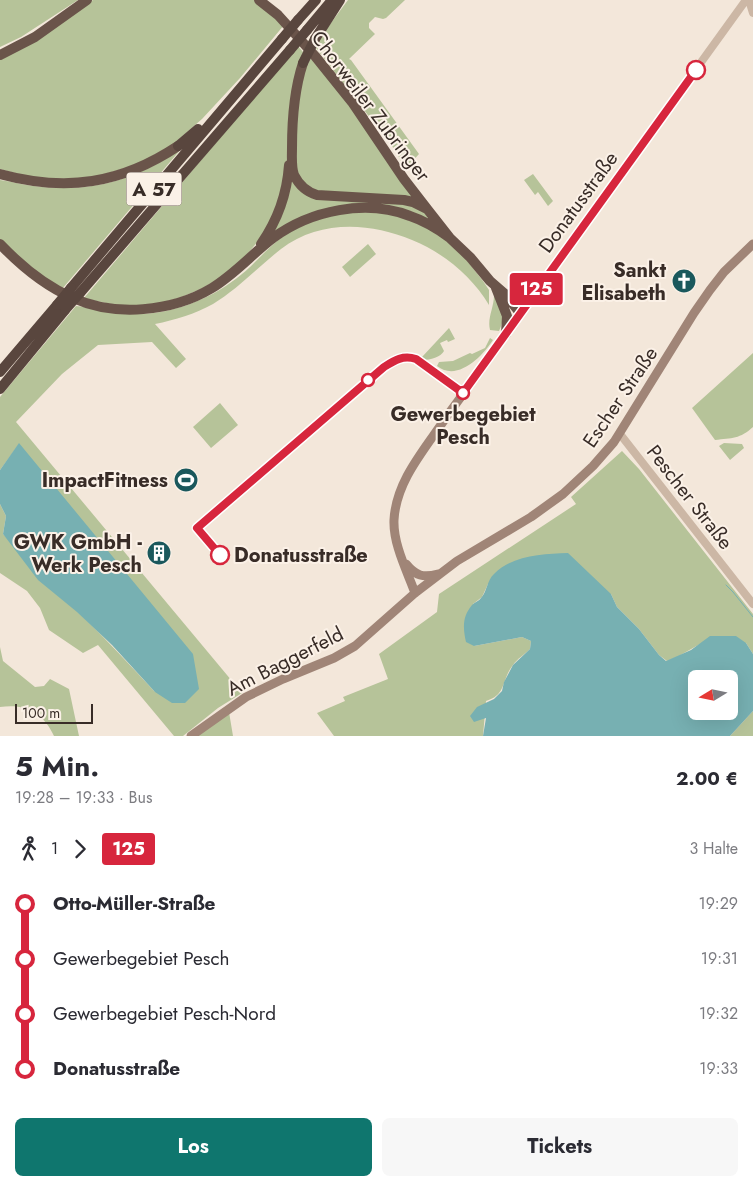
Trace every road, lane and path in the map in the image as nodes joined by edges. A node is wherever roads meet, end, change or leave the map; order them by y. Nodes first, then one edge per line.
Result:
1 (87, 0) edge
2 (259, 0) edge
3 (316, 0) edge
4 (332, 0) edge
5 (340, 0) edge
6 (747, 0) edge
7 (753, 13) edge
8 (0, 55) edge
9 (238, 90) junction
10 (292, 135) junction
11 (0, 174) edge
12 (0, 177) edge
13 (18, 179) junction
14 (428, 210) junction
15 (450, 238) junction
16 (0, 244) edge
17 (753, 244) edge
18 (256, 252) junction
19 (540, 284) junction
20 (496, 288) junction
21 (76, 291) junction
22 (505, 294) junction
23 (61, 308) junction
24 (520, 313) junction
25 (506, 334) junction
26 (0, 372) edge
27 (0, 389) edge
28 (620, 434) junction
29 (404, 562) junction
30 (441, 574) junction
31 (415, 594) junction
32 (753, 604) edge
33 (191, 736) edge

1 - 8 highway
2 - 14 highway, Chorweiler Zubringer
3 - 9 highway, A 57, bridge
4 - 21 highway, A 57, bridge
5 - 10 highway, bridge
6 - 7 street
6 - 19 street, Donatusstraße
9 - 13 highway
9 - 21 highway, A 57
10 - 14 highway
10 - 18 highway
11 - 13 highway
12 - 13 highway
14 - 15 highway, Chorweiler Zubringer
15 - 18 highway, Chorweiler Zubringer
15 - 20 highway, Chorweiler Zubringer
16 - 18 highway, Chorweiler Zubringer
17 - 28 main road, Escher Straße
19 - 22 highway
19 - 24 street, Donatusstraße
20 - 22 highway, Chorweiler Zubringer
20 - 24 highway
20 - 25 highway
21 - 23 highway, A 57, bridge
22 - 24 highway, Chorweiler Zubringer
23 - 26 highway, A 57
23 - 27 highway, A 57
24 - 25 main road, Donatusstraße
25 - 29 main road, Donatusstraße
28 - 30 main road, Escher Straße
28 - 32 street, Pescher Straße
29 - 30 main road
29 - 31 main road, Donatusstraße
30 - 31 main road, Escher Straße
31 - 33 main road, Am Baggerfeld

